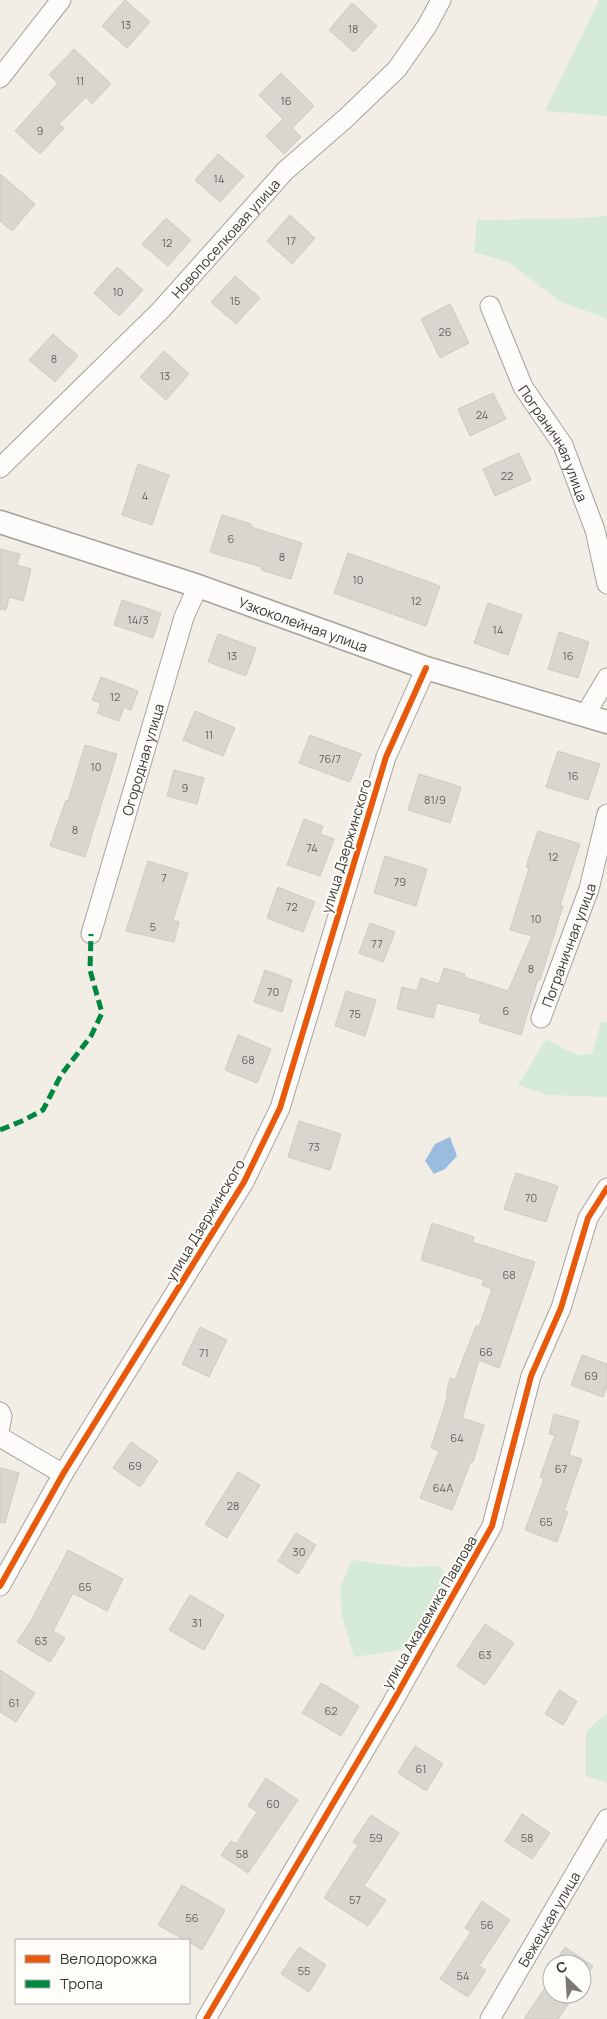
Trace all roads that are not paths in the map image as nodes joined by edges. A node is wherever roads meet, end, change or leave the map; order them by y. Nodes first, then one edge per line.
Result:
1 (61, 0) edge
2 (441, 0) edge
3 (0, 78) edge
4 (490, 306) dead end
5 (0, 468) edge
6 (0, 522) edge
7 (607, 584) edge
8 (198, 586) junction
9 (426, 668) junction
10 (607, 678) edge
11 (585, 715) junction
12 (607, 722) edge
13 (607, 814) edge
14 (91, 934) dead end
15 (542, 1018) dead end
16 (607, 1188) edge
17 (0, 1412) edge
18 (0, 1427) edge
19 (0, 1437) edge
20 (63, 1474) junction
21 (0, 1586) edge
22 (607, 1819) edge
23 (206, 2019) edge
24 (490, 2019) edge

1 - 3 street
2 - 5 street, Новопоселковая улица
4 - 7 street, Пограничная улица
6 - 8 street, Узкоколейная улица
8 - 9 street, Узкоколейная улица
8 - 14 street, Огородная улица
9 - 11 street, Узкоколейная улица
9 - 20 street, улица Дзержинского
10 - 11 street
11 - 12 street, Узкоколейная улица
13 - 15 street, Пограничная улица
16 - 23 street, улица Академика Павлова
17 - 18 street
19 - 20 street
20 - 21 street, улица Дзержинского
22 - 24 street, Бежецкая улица

